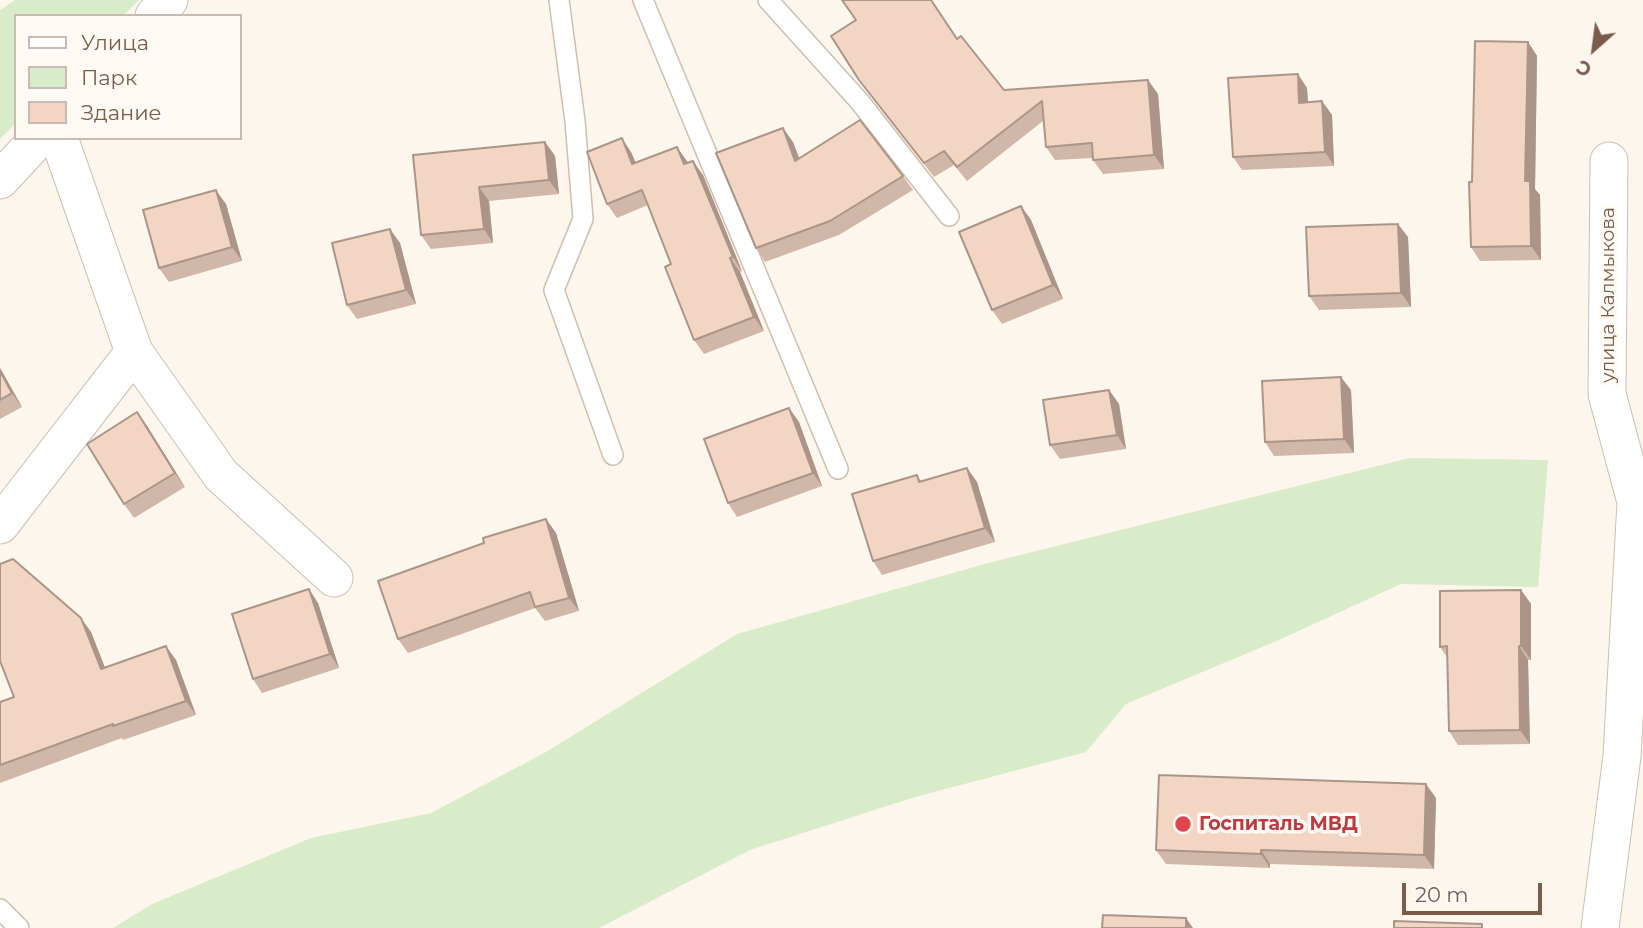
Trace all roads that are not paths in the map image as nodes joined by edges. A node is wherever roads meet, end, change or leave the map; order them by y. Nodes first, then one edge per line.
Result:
1 (169, 0) edge
2 (559, 0) edge
3 (643, 0) edge
4 (768, 0) edge
5 (156, 14) edge
6 (37, 140) edge
7 (60, 140) edge
8 (1609, 161) dead end
9 (0, 180) edge
10 (949, 216) dead end
11 (134, 352) junction
12 (613, 455) dead end
13 (838, 469) dead end
14 (0, 525) edge
15 (334, 578) dead end
16 (0, 909) edge
17 (19, 928) edge
18 (1600, 928) edge

1 - 5 street
2 - 12 lane
3 - 13 lane
4 - 10 lane
6 - 9 street
7 - 11 street
8 - 18 street, улица Калмыкова
11 - 14 street
11 - 15 street
16 - 17 lane

